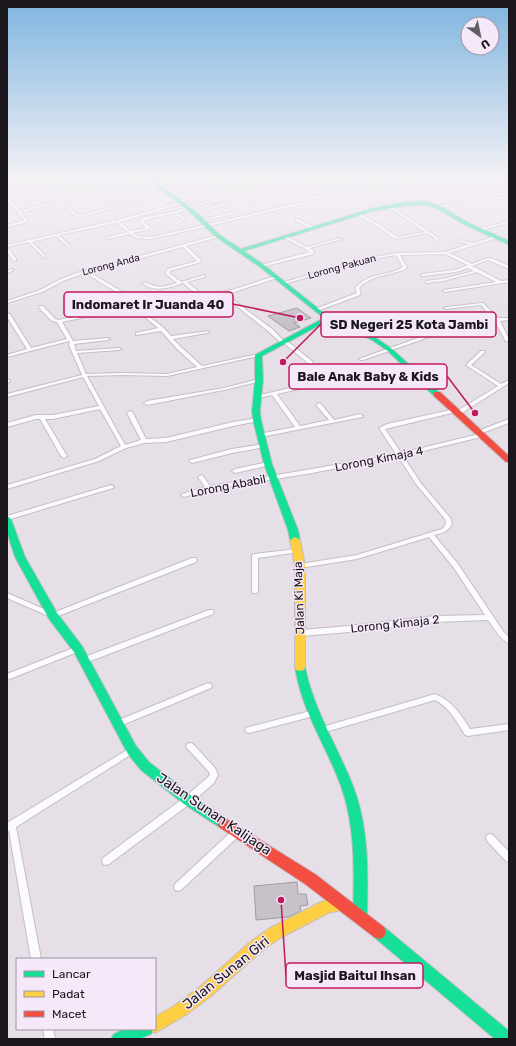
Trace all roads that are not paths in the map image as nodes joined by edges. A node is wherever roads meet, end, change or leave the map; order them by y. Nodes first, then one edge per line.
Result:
1 (96, 226) edge
2 (124, 226) edge
3 (147, 226) edge
4 (195, 226) edge
5 (208, 226) edge
6 (308, 226) edge
7 (319, 226) edge
8 (379, 226) edge
9 (418, 226) edge
10 (471, 226) edge
11 (494, 226) edge
12 (312, 228) junction
13 (478, 230) junction
14 (132, 232) junction
15 (428, 232) junction
16 (57, 235) junction
17 (218, 236) junction
18 (285, 237) junction
19 (496, 237) junction
20 (108, 238) dead end
21 (340, 238) dead end
22 (438, 239) dead end
23 (29, 241) junction
24 (460, 241) dead end
25 (509, 243) edge
26 (473, 244) junction
27 (184, 246) junction
28 (7, 247) edge
29 (69, 247) dead end
30 (307, 248) junction
31 (240, 251) junction
32 (446, 253) junction
33 (397, 254) junction
34 (45, 257) dead end
35 (15, 260) dead end
36 (262, 266) junction
37 (470, 266) junction
38 (509, 268) edge
39 (477, 271) junction
40 (85, 272) junction
41 (423, 275) dead end
42 (204, 276) dead end
43 (280, 280) junction
44 (509, 281) edge
45 (427, 282) dead end
46 (500, 282) junction
47 (144, 283) dead end
48 (182, 283) junction
49 (445, 291) dead end
50 (222, 293) junction
51 (203, 297) junction
52 (7, 302) edge
53 (41, 307) dead end
54 (134, 307) junction
55 (446, 308) dead end
56 (318, 310) junction
57 (8, 315) edge
58 (328, 318) junction
59 (368, 318) dead end
60 (509, 319) edge
61 (497, 320) junction
62 (59, 321) junction
63 (346, 327) junction
64 (162, 330) junction
65 (207, 332) dead end
66 (138, 334) dead end
67 (170, 338) junction
68 (108, 339) dead end
69 (506, 340) dead end
70 (71, 341) junction
71 (285, 343) junction
72 (119, 349) dead end
73 (30, 350) junction
74 (390, 350) junction
75 (75, 352) junction
76 (483, 352) dead end
77 (258, 355) junction
78 (7, 356) edge
79 (361, 359) dead end
80 (311, 363) dead end
81 (344, 367) dead end
82 (201, 368) junction
83 (86, 375) junction
84 (346, 376) dead end
85 (259, 380) junction
86 (509, 381) edge
87 (310, 385) junction
88 (501, 386) junction
89 (274, 394) junction
90 (7, 396) edge
91 (258, 397) junction
92 (146, 402) dead end
93 (319, 405) dead end
94 (102, 407) junction
95 (456, 412) junction
96 (130, 413) dead end
97 (360, 416) dead end
98 (42, 417) junction
99 (257, 420) junction
100 (332, 421) junction
101 (509, 421) edge
102 (7, 425) edge
103 (299, 428) junction
104 (482, 434) junction
105 (261, 435) junction
106 (144, 441) junction
107 (263, 446) junction
108 (124, 447) junction
109 (399, 455) junction
110 (64, 456) dead end
111 (509, 460) edge
112 (192, 462) dead end
113 (268, 464) junction
114 (235, 471) dead end
115 (201, 477) dead end
116 (273, 478) junction
117 (7, 487) edge
118 (111, 487) dead end
119 (209, 488) junction
120 (184, 495) dead end
121 (7, 518) edge
122 (430, 534) junction
123 (297, 551) junction
124 (194, 560) dead end
125 (300, 566) junction
126 (255, 591) dead end
127 (7, 595) edge
128 (211, 612) dead end
129 (53, 616) junction
130 (490, 617) junction
131 (301, 633) junction
132 (509, 641) edge
133 (78, 649) junction
134 (85, 660) junction
135 (7, 677) edge
136 (208, 686) dead end
137 (314, 713) junction
138 (117, 724) junction
139 (509, 727) edge
140 (249, 730) dead end
141 (322, 730) junction
142 (190, 746) dead end
143 (132, 750) junction
144 (188, 800) junction
145 (9, 827) edge
146 (238, 832) junction
147 (490, 838) dead end
148 (509, 858) edge
149 (106, 861) dead end
150 (178, 886) dead end
151 (341, 904) junction
152 (360, 916) junction
153 (36, 958) edge
154 (156, 1024) edge
155 (143, 1030) edge
156 (119, 1039) edge
157 (507, 1039) edge

1 - 16 street
2 - 14 street
3 - 14 street
4 - 14 street
5 - 17 street
6 - 12 street
7 - 12 street
8 - 15 street
9 - 15 street
10 - 13 street
11 - 13 street
12 - 18 street
13 - 19 street
14 - 20 street
15 - 22 street
16 - 23 street
16 - 29 street
17 - 27 street, Lorong Anda
17 - 31 street
18 - 30 street
18 - 31 street
19 - 25 street
19 - 26 street, Lorong Pakuan
21 - 30 street
23 - 28 street
23 - 34 street
24 - 26 street
26 - 32 street, Lorong Pakuan
27 - 40 street, Lorong Anda
27 - 48 street
28 - 35 street
30 - 36 street
31 - 36 street
32 - 33 street, Lorong Pakuan
32 - 37 street
33 - 43 street, Lorong Pakuan
33 - 56 street
36 - 43 street
37 - 38 street
37 - 39 street
37 - 41 street
39 - 45 street
39 - 46 street
40 - 52 street, Lorong Anda
40 - 54 street
42 - 48 street
43 - 50 street, Lorong Pakuan
43 - 56 street
44 - 46 street
46 - 49 street
47 - 48 street
48 - 51 street
50 - 51 street, Lorong Pakuan
50 - 71 street
51 - 54 street, Lorong Pakuan
53 - 62 street
54 - 62 street, Lorong Pakuan
54 - 64 street
55 - 61 street
56 - 58 street
57 - 73 street
58 - 63 street
58 - 71 street
59 - 63 street
60 - 61 street
61 - 69 street
61 - 74 street
62 - 70 street
63 - 74 street
64 - 66 street
64 - 67 street
65 - 67 street
67 - 82 street
68 - 70 street
70 - 73 street
70 - 75 street
71 - 77 street
71 - 80 street
72 - 75 street
73 - 78 street
74 - 79 street
74 - 95 street
75 - 83 street
76 - 88 street
77 - 82 street
77 - 85 street, Jalan Ki Maja
81 - 87 street
82 - 83 street
83 - 90 street
83 - 94 street
84 - 87 street
85 - 91 street, Jalan Ki Maja
85 - 92 street
86 - 88 street
87 - 89 street
88 - 95 street
89 - 91 street
89 - 103 street
91 - 99 street, Jalan Ki Maja
93 - 100 street
94 - 98 street
94 - 108 street
95 - 104 street
95 - 109 street
96 - 106 street
97 - 100 street
98 - 102 street
98 - 110 street
99 - 105 street, Jalan Ki Maja
99 - 106 street
100 - 103 street
101 - 104 street, Lorong Kimaja 4
103 - 105 street
104 - 109 street, Lorong Kimaja 4
104 - 111 street
105 - 107 street, Jalan Ki Maja
106 - 108 street
107 - 112 street
107 - 113 street, Jalan Ki Maja
108 - 117 street
109 - 116 street, Lorong Kimaja 4
109 - 122 street
113 - 114 street
113 - 116 street, Jalan Ki Maja
115 - 119 street
116 - 119 street, Lorong Ababil
116 - 123 street, Jalan Ki Maja
118 - 121 street
119 - 120 street, Lorong Ababil
121 - 129 street, Jalan Sunan Kalijaga
122 - 125 street
122 - 130 street
123 - 125 street, Jalan Ki Maja
123 - 126 street
124 - 129 street
125 - 131 street, Jalan Ki Maja
127 - 129 street
128 - 134 street
129 - 133 street, Jalan Sunan Kalijaga
130 - 131 street, Lorong Kimaja 2
130 - 132 street
131 - 137 street, Jalan Ki Maja
133 - 134 street, Jalan Sunan Kalijaga
133 - 135 street
134 - 138 street, Jalan Sunan Kalijaga
136 - 138 street
137 - 140 street
137 - 141 street, Jalan Ki Maja
138 - 143 street, Jalan Sunan Kalijaga
139 - 141 street
141 - 152 street, Jalan Ki Maja
142 - 144 street
143 - 144 street, Jalan Sunan Kalijaga
143 - 145 street
144 - 146 street, Jalan Sunan Kalijaga
144 - 149 street
145 - 153 street
146 - 150 street
146 - 151 street, Jalan Sunan Kalijaga
147 - 148 street
151 - 152 street, Jalan Sunan Kalijaga
151 - 154 street, Jalan Sunan Giri
152 - 157 street, Jalan Sunan Kalijaga
155 - 156 street

